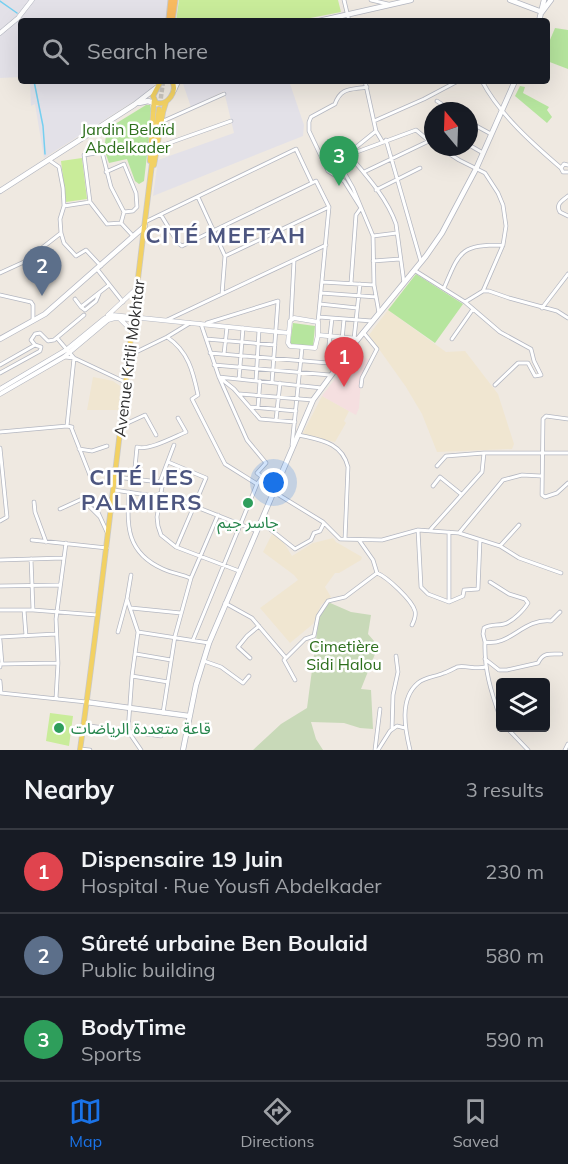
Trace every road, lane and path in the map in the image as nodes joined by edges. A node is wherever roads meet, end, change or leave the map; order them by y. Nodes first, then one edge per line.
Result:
1 (32, 0) edge
2 (173, 0) edge
3 (345, 0) edge
4 (370, 0) edge
5 (411, 0) edge
6 (510, 0) edge
7 (544, 0) edge
8 (551, 0) edge
9 (396, 4) junction
10 (542, 12) junction
11 (170, 18) edge
12 (349, 18) edge
13 (540, 18) edge
14 (0, 33) edge
15 (158, 84) edge
16 (174, 84) edge
17 (177, 84) edge
18 (366, 84) edge
19 (452, 84) edge
20 (484, 84) edge
21 (514, 84) edge
22 (367, 87) junction
23 (156, 88) junction
24 (174, 90) junction
25 (224, 93) dead end
26 (166, 102) junction
27 (157, 104) junction
28 (134, 105) junction
29 (502, 109) junction
30 (231, 121) dead end
31 (374, 121) junction
32 (161, 122) junction
33 (478, 127) edge
34 (376, 131) junction
35 (491, 134) junction
36 (424, 136) edge
37 (384, 141) junction
38 (424, 145) edge
39 (158, 147) junction
40 (478, 150) edge
41 (483, 153) junction
42 (349, 154) junction
43 (454, 156) edge
44 (391, 159) junction
45 (49, 160) junction
46 (568, 165) edge
47 (561, 166) junction
48 (420, 168) dead end
49 (476, 169) junction
50 (106, 172) junction
51 (364, 172) junction
52 (568, 172) edge
53 (151, 173) junction
54 (397, 180) junction
55 (312, 183) junction
56 (376, 190) junction
57 (0, 191) edge
58 (198, 196) junction
59 (568, 196) edge
60 (90, 202) junction
61 (64, 206) junction
62 (329, 207) junction
63 (361, 208) junction
64 (124, 212) junction
65 (161, 214) junction
66 (568, 216) edge
67 (121, 223) junction
68 (145, 224) junction
69 (213, 231) junction
70 (61, 233) junction
71 (397, 233) junction
72 (133, 236) junction
73 (373, 236) junction
74 (503, 244) junction
75 (326, 245) junction
76 (225, 256) junction
77 (400, 259) junction
78 (294, 261) junction
79 (373, 261) junction
80 (421, 262) junction
81 (99, 267) junction
82 (414, 270) junction
83 (0, 273) edge
84 (568, 274) edge
85 (322, 282) junction
86 (351, 283) junction
87 (404, 283) junction
88 (360, 284) junction
89 (109, 285) junction
90 (374, 285) junction
91 (444, 288) junction
92 (136, 289) junction
93 (483, 291) junction
94 (321, 293) junction
95 (222, 294) junction
96 (0, 295) edge
97 (358, 296) junction
98 (376, 297) junction
99 (75, 299) dead end
100 (123, 302) junction
101 (465, 302) junction
102 (320, 304) junction
103 (357, 308) junction
104 (542, 308) junction
105 (473, 309) junction
106 (379, 313) junction
107 (84, 315) dead end
108 (105, 318) junction
109 (119, 318) junction
110 (133, 318) junction
111 (332, 318) junction
112 (568, 318) edge
113 (291, 319) junction
114 (318, 319) junction
115 (344, 319) junction
116 (166, 320) junction
117 (356, 320) junction
118 (33, 321) junction
119 (372, 321) junction
120 (191, 323) junction
121 (203, 324) junction
122 (227, 327) junction
123 (243, 328) junction
124 (131, 330) junction
125 (259, 330) junction
126 (276, 332) junction
127 (363, 332) junction
128 (289, 333) junction
129 (318, 335) junction
130 (330, 336) junction
131 (57, 338) junction
132 (167, 338) junction
133 (342, 338) junction
134 (0, 339) edge
135 (206, 339) junction
136 (356, 339) junction
137 (452, 339) dead end
138 (225, 341) junction
139 (242, 342) junction
140 (258, 343) junction
141 (35, 345) junction
142 (275, 345) junction
143 (302, 348) junction
144 (67, 353) junction
145 (210, 353) junction
146 (224, 354) junction
147 (128, 356) junction
148 (241, 356) junction
149 (257, 357) junction
150 (74, 358) junction
151 (274, 358) junction
152 (301, 361) junction
153 (327, 363) junction
154 (340, 364) junction
155 (0, 365) edge
156 (214, 365) junction
157 (240, 367) junction
158 (256, 369) junction
159 (273, 370) junction
160 (300, 372) junction
161 (0, 373) edge
162 (332, 375) junction
163 (219, 377) junction
164 (239, 379) junction
165 (258, 381) junction
166 (125, 382) junction
167 (272, 382) junction
168 (280, 383) junction
169 (298, 385) junction
170 (495, 385) dead end
171 (361, 386) dead end
172 (322, 388) junction
173 (0, 391) edge
174 (238, 394) junction
175 (259, 395) junction
176 (278, 396) junction
177 (297, 398) junction
178 (313, 400) junction
179 (250, 407) junction
180 (258, 407) junction
181 (277, 409) junction
182 (296, 411) junction
183 (178, 418) dead end
184 (568, 419) edge
185 (276, 420) junction
186 (295, 422) junction
187 (121, 426) junction
188 (70, 427) junction
189 (0, 432) edge
190 (156, 435) dead end
191 (297, 435) junction
192 (174, 445) dead end
193 (108, 446) dead end
194 (292, 446) junction
195 (0, 448) edge
196 (79, 449) junction
197 (543, 452) junction
198 (484, 453) junction
199 (568, 453) edge
200 (168, 462) junction
201 (437, 466) dead end
202 (542, 476) junction
203 (115, 477) junction
204 (262, 477) junction
205 (91, 478) dead end
206 (134, 478) junction
207 (160, 482) junction
208 (278, 482) junction
209 (568, 483) edge
210 (257, 484) junction
211 (433, 486) dead end
212 (114, 490) junction
213 (129, 492) junction
214 (274, 492) junction
215 (161, 493) junction
216 (461, 494) junction
217 (90, 495) dead end
218 (34, 502) dead end
219 (194, 506) junction
220 (60, 509) dead end
221 (218, 515) junction
222 (100, 517) junction
223 (0, 521) edge
224 (261, 521) junction
225 (324, 523) junction
226 (240, 525) junction
227 (519, 525) dead end
228 (431, 529) junction
229 (418, 530) junction
230 (257, 531) junction
231 (449, 532) junction
232 (459, 533) junction
233 (109, 536) junction
234 (345, 539) junction
235 (32, 540) dead end
236 (359, 540) junction
237 (480, 540) junction
238 (46, 542) junction
239 (66, 543) junction
240 (500, 546) junction
241 (176, 547) junction
242 (107, 548) junction
243 (201, 555) junction
244 (63, 558) junction
245 (31, 559) junction
246 (0, 560) edge
247 (225, 565) junction
248 (239, 572) junction
249 (377, 573) junction
250 (561, 573) dead end
251 (131, 575) dead end
252 (191, 578) junction
253 (490, 582) dead end
254 (32, 585) junction
255 (59, 585) junction
256 (0, 586) edge
257 (127, 599) junction
258 (449, 602) junction
259 (225, 603) junction
260 (131, 608) junction
261 (0, 610) edge
262 (24, 610) junction
263 (33, 610) junction
264 (56, 611) junction
265 (560, 612) dead end
266 (181, 613) junction
267 (99, 615) junction
268 (412, 625) dead end
269 (259, 626) junction
270 (118, 632) dead end
271 (138, 632) junction
272 (56, 634) junction
273 (26, 636) junction
274 (175, 636) junction
275 (0, 638) edge
276 (193, 640) junction
277 (485, 642) junction
278 (209, 643) junction
279 (136, 654) junction
280 (561, 654) dead end
281 (396, 656) dead end
282 (250, 658) dead end
283 (286, 658) junction
284 (484, 659) junction
285 (171, 660) junction
286 (204, 661) junction
287 (58, 663) junction
288 (1, 665) edge
289 (485, 667) junction
290 (132, 676) junction
291 (249, 676) dead end
292 (295, 680) dead end
293 (0, 681) edge
294 (168, 682) junction
295 (56, 698) junction
296 (86, 702) junction
297 (496, 705) edge
298 (130, 708) junction
299 (380, 709) dead end
300 (164, 713) junction
301 (189, 716) junction
302 (83, 725) junction
303 (162, 728) dead end
304 (405, 728) junction
305 (392, 729) junction
306 (128, 731) junction
307 (511, 732) edge
308 (568, 744) edge
309 (80, 750) edge
310 (90, 750) edge
311 (141, 750) edge
312 (183, 750) edge
313 (376, 750) edge
314 (410, 750) edge
315 (528, 750) edge
316 (565, 750) edge

1 - 14 street
2 - 11 highway
3 - 12 street
4 - 9 street
5 - 9 main road
6 - 10 main road
7 - 10 main road
8 - 10 main road
9 - 12 main road
10 - 13 main road
15 - 23 main road
16 - 24 main road
17 - 24 main road
18 - 22 street
19 - 31 street
20 - 29 street
21 - 29 main road
22 - 31 street
22 - 63 street
23 - 27 main road
23 - 28 main road
24 - 26 main road
25 - 32 street
26 - 27 main road
26 - 32 main road
27 - 28 main road
27 - 53 main road
28 - 45 main road
29 - 35 main road
29 - 47 street
30 - 39 street
31 - 34 street
32 - 39 main road
33 - 35 street
34 - 37 street
34 - 42 street
35 - 41 main road
36 - 37 street
37 - 42 street
37 - 44 street
38 - 44 street
39 - 53 main road
40 - 41 street
41 - 49 main road
42 - 51 street
42 - 63 street
43 - 49 street
44 - 51 street
44 - 54 street
45 - 57 main road
45 - 61 street
46 - 47 street
47 - 52 street
48 - 54 street
49 - 74 street
49 - 80 main road
50 - 60 street
50 - 64 street
50 - 64 street
51 - 56 street
53 - 68 main road, Avenue Kritli Mokhtar
54 - 56 street
54 - 80 street
55 - 58 street
55 - 62 street
55 - 69 street
56 - 71 street
58 - 65 street
58 - 69 street
59 - 66 street
60 - 61 street
60 - 67 street
61 - 70 street
62 - 75 street
62 - 76 street
63 - 73 street
63 - 86 street
64 - 67 street
65 - 68 street
65 - 69 street
67 - 72 street
68 - 72 main road
68 - 92 main road, Avenue Kritli Mokhtar
69 - 76 street
70 - 81 street
70 - 83 street
71 - 73 street
71 - 77 street
72 - 81 main road
73 - 79 street
74 - 91 street
74 - 93 street
75 - 78 street
75 - 85 street
76 - 95 street
77 - 79 street
77 - 87 street
78 - 95 street
78 - 113 street
79 - 90 street
80 - 82 main road
81 - 89 street
81 - 118 main road
82 - 87 main road
82 - 91 street
84 - 104 street
85 - 86 street
85 - 94 street
86 - 88 street
87 - 106 main road
88 - 90 street
88 - 97 street
89 - 99 street
89 - 100 street
90 - 98 street
91 - 101 street
92 - 100 street
92 - 110 main road, Avenue Kritli Mokhtar
93 - 101 street
93 - 104 street
94 - 97 street
94 - 102 street
95 - 116 street
96 - 118 street
97 - 98 street
97 - 103 street
98 - 106 street
100 - 108 street
101 - 105 street
102 - 103 street
102 - 114 street
103 - 117 street
104 - 112 street
105 - 137 street
105 - 170 street
106 - 119 main road
107 - 131 street
108 - 110 street
108 - 144 street
109 - 110 street
109 - 124 street
109 - 144 street
110 - 116 street
110 - 124 main road, Avenue Kritli Mokhtar
111 - 114 street
111 - 115 street
111 - 130 street
113 - 114 street
113 - 128 street
114 - 129 street
115 - 117 street
115 - 133 street
116 - 120 street
117 - 119 street
117 - 136 street
118 - 134 main road
119 - 127 main road
120 - 121 street
120 - 132 street
121 - 122 street
121 - 126 street
121 - 135 street
122 - 123 street
122 - 138 street
123 - 125 street
123 - 139 street
124 - 147 main road, Avenue Kritli Mokhtar
125 - 126 street
125 - 140 street
126 - 128 street
126 - 142 street
127 - 136 main road
127 - 171 street
128 - 143 street
129 - 130 street
129 - 143 street
130 - 133 street
130 - 153 street
131 - 141 street
131 - 144 street
132 - 147 street
132 - 210 street
133 - 136 street
133 - 154 street
135 - 138 street
135 - 145 street
136 - 154 main road
138 - 139 street
138 - 146 street
139 - 140 street
139 - 148 street
140 - 142 street
140 - 149 street
141 - 155 street
141 - 161 street
142 - 151 street
143 - 152 street
144 - 150 street
144 - 173 street
145 - 146 street
145 - 156 street
146 - 148 street
147 - 166 main road, Avenue Kritli Mokhtar
148 - 149 street
148 - 157 street
149 - 151 street
149 - 158 street
150 - 166 street
150 - 188 street
151 - 152 street
151 - 159 street
152 - 153 street
152 - 160 street
153 - 154 street
154 - 162 main road
156 - 157 street
156 - 163 street
157 - 158 street
157 - 164 street
158 - 159 street
158 - 165 street
159 - 160 street
159 - 167 street
160 - 162 street
160 - 169 street
162 - 172 main road
163 - 164 street
163 - 174 street
163 - 204 street
164 - 165 street
165 - 167 street
165 - 175 street
166 - 187 main road, Avenue Kritli Mokhtar
167 - 168 street
168 - 169 street
168 - 176 street
169 - 172 street
169 - 177 street
172 - 178 main road
174 - 175 street
174 - 179 street
175 - 176 street
175 - 180 street
176 - 177 street
176 - 181 street
177 - 178 street
177 - 182 street
178 - 191 main road
179 - 180 street
179 - 185 street
180 - 181 street
181 - 182 street
181 - 185 street
182 - 186 street
183 - 206 street
184 - 197 street
185 - 186 street
186 - 194 street
187 - 190 street
187 - 203 main road, Avenue Kritli Mokhtar
188 - 189 street
188 - 196 street
191 - 194 main road
191 - 234 street
192 - 200 street
193 - 196 street
194 - 208 main road
195 - 223 street
196 - 205 street
197 - 198 street
197 - 199 street
197 - 202 street
198 - 201 street
198 - 216 street
200 - 207 street
200 - 219 street
202 - 209 street
202 - 232 street
203 - 206 street
203 - 212 main road, Avenue Kritli Mokhtar
204 - 208 street
204 - 210 street
206 - 207 street
207 - 215 street
208 - 214 main road
210 - 226 street
211 - 216 street
212 - 213 street
212 - 233 main road, Avenue Kritli Mokhtar
213 - 215 street
213 - 252 street
214 - 224 main road
214 - 225 street
215 - 219 street
215 - 241 street
216 - 228 street
217 - 222 street
218 - 238 street
219 - 221 street
219 - 241 street
220 - 222 street
221 - 226 street
221 - 243 street
222 - 233 street
224 - 225 street
224 - 230 main road
225 - 234 street
226 - 230 street
226 - 247 street
227 - 240 street
228 - 229 street
228 - 231 street
229 - 236 street
229 - 258 street
230 - 248 main road
231 - 232 street
231 - 258 street
232 - 237 street
233 - 242 main road, Avenue Kritli Mokhtar
234 - 236 street
235 - 238 street
236 - 249 street
237 - 240 street
237 - 258 street
238 - 239 street
239 - 242 street
239 - 244 street
240 - 250 street
241 - 243 street
242 - 267 main road, Avenue Kritli Mokhtar
243 - 247 street
243 - 252 street
244 - 245 street
244 - 255 street
245 - 246 street
245 - 254 street
247 - 248 street
247 - 276 street
248 - 259 main road
249 - 268 street
249 - 283 street
251 - 257 street
252 - 266 street
253 - 277 street
254 - 255 street
254 - 256 street
254 - 263 street
255 - 264 street
257 - 260 street
257 - 270 street
259 - 269 street
259 - 278 main road
260 - 266 street
260 - 271 street
261 - 262 street
262 - 263 street
262 - 273 street
263 - 264 street
264 - 267 street
264 - 272 street
265 - 277 street
266 - 274 street
267 - 296 main road, Avenue Kritli Mokhtar
269 - 282 street
269 - 283 street
271 - 274 street
271 - 279 street
272 - 273 street
272 - 287 street
273 - 275 street
274 - 276 street
274 - 285 street
275 - 288 street
276 - 278 street
277 - 284 street
278 - 286 main road
279 - 285 street
279 - 290 street
280 - 284 street
281 - 305 street
283 - 292 street
284 - 289 street
285 - 294 street
286 - 291 street
286 - 301 main road
287 - 288 street
287 - 295 street
289 - 297 street
289 - 304 street
290 - 294 street
290 - 298 street
293 - 295 street
294 - 300 street
295 - 296 street
296 - 298 main road
296 - 302 main road, Avenue Kritli Mokhtar
298 - 300 main road
298 - 306 street
299 - 313 street
300 - 301 main road
301 - 312 main road
302 - 306 street
302 - 309 main road, Avenue Kritli Mokhtar
303 - 306 street
304 - 305 street
304 - 314 street
305 - 313 street
306 - 311 street
307 - 315 street
308 - 316 street
309 - 310 street

